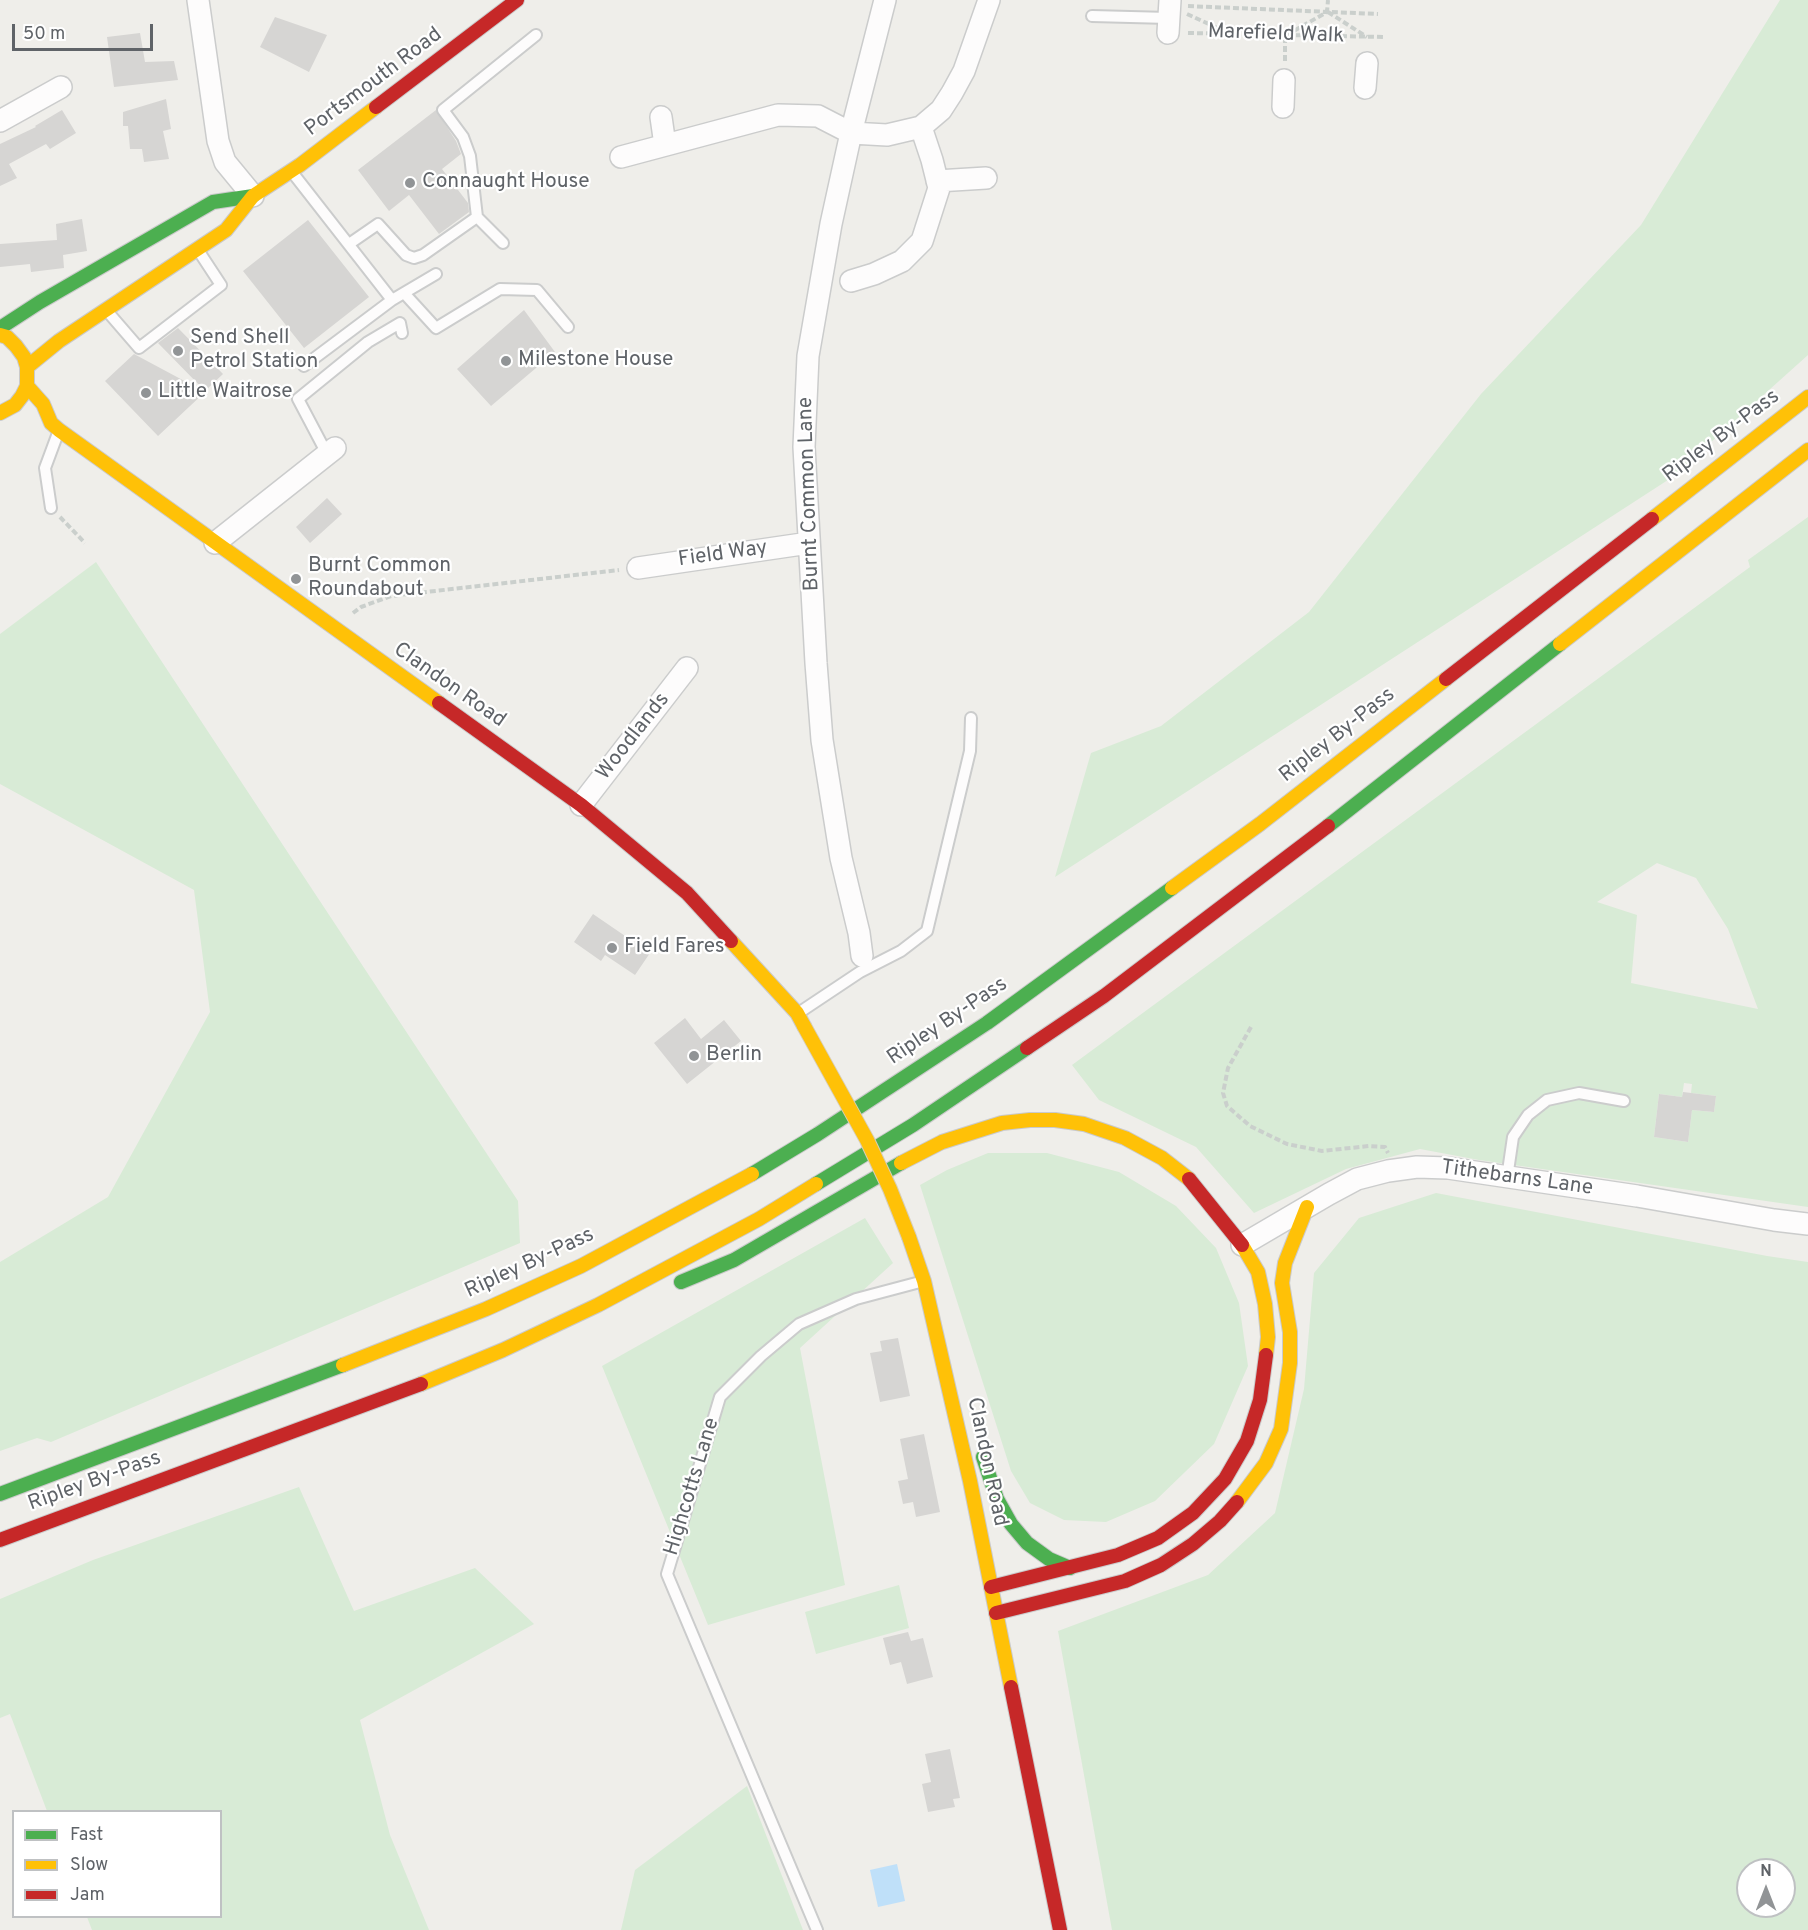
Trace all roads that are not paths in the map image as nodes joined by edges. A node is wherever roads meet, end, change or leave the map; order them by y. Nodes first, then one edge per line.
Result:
1 (198, 0) edge
2 (517, 0) edge
3 (885, 0) edge
4 (989, 0) edge
5 (1169, 14) edge
6 (1092, 16) dead end
7 (536, 35) dead end
8 (1367, 63) dead end
9 (1284, 80) road end
10 (61, 87) dead end
11 (1365, 88) dead end
12 (1283, 107) dead end
13 (661, 117) dead end
14 (0, 121) edge
15 (921, 127) junction
16 (851, 133) junction
17 (665, 146) junction
18 (621, 157) dead end
19 (291, 172) junction
20 (986, 178) dead end
21 (937, 181) junction
22 (254, 196) junction
23 (477, 217) junction
24 (503, 243) dead end
25 (349, 244) junction
26 (198, 250) junction
27 (436, 274) dead end
28 (851, 281) dead end
29 (404, 293) junction
30 (393, 300) junction
31 (106, 310) junction
32 (568, 327) dead end
33 (0, 328) edge
34 (402, 333) dead end
35 (0, 335) edge
36 (304, 366) dead end
37 (27, 367) junction
38 (27, 386) junction
39 (1808, 397) edge
40 (1, 413) edge
41 (19, 417) dead end
42 (50, 425) junction
43 (1808, 450) edge
44 (331, 451) joint
45 (51, 508) road end
46 (215, 543) junction
47 (809, 543) junction
48 (638, 567) road end
49 (687, 668) dead end
50 (970, 718) dead end
51 (581, 805) junction
52 (861, 964) junction
53 (801, 1020) junction
54 (1624, 1101) dead end
55 (1507, 1178) junction
56 (1307, 1206) junction
57 (1808, 1224) edge
58 (1242, 1245) junction
59 (924, 1281) junction
60 (598, 1305) junction
61 (948, 1382) junction
62 (0, 1494) edge
63 (0, 1540) edge
64 (1070, 1569) junction
65 (991, 1587) junction
66 (996, 1613) junction
67 (817, 1930) edge
68 (1059, 1930) edge

1 - 22 street
2 - 19 main road, Portsmouth Road
3 - 16 street, Burnt Common Lane
4 - 15 street
5 - 6 lane
7 - 23 lane
8 - 11 street
9 - 12 street
10 - 14 street
13 - 17 street
15 - 16 street
15 - 21 street
16 - 17 street
16 - 47 street, Burnt Common Lane
17 - 18 street
19 - 22 main road, Portsmouth Road
19 - 25 lane
20 - 21 street
21 - 28 street
22 - 26 main road, Portsmouth Road
22 - 33 main road, Portsmouth Road
23 - 24 lane
23 - 25 lane
25 - 30 lane
26 - 31 main road, Portsmouth Road
26 - 31 lane
27 - 29 lane
29 - 30 lane
29 - 32 lane
30 - 36 lane
31 - 37 main road, Portsmouth Road
34 - 44 lane
35 - 37 main road
37 - 38 main road
38 - 40 main road
38 - 42 main road, Clandon Road
39 - 62 main road, Ripley By-Pass
40 - 41 main road
42 - 45 lane
42 - 46 main road, Clandon Road
43 - 60 main road, Ripley By-Pass
44 - 46 street
46 - 51 main road, Clandon Road
47 - 48 street, Field Way
47 - 52 street, Burnt Common Lane
49 - 51 street, Woodlands
50 - 52 lane
51 - 53 main road, Clandon Road
52 - 53 lane
53 - 59 main road, Clandon Road, bridge
54 - 55 lane
55 - 56 street, Tithebarns Lane
55 - 57 street, Tithebarns Lane
56 - 58 street, Tithebarns Lane
56 - 66 main road
58 - 60 main road
58 - 64 main road
59 - 61 main road, Clandon Road
59 - 67 lane, Highcotts Lane
60 - 63 main road, Ripley By-Pass
61 - 64 main road
61 - 65 main road, Clandon Road
64 - 65 main road
65 - 66 main road, Clandon Road
66 - 68 main road, Clandon Road

